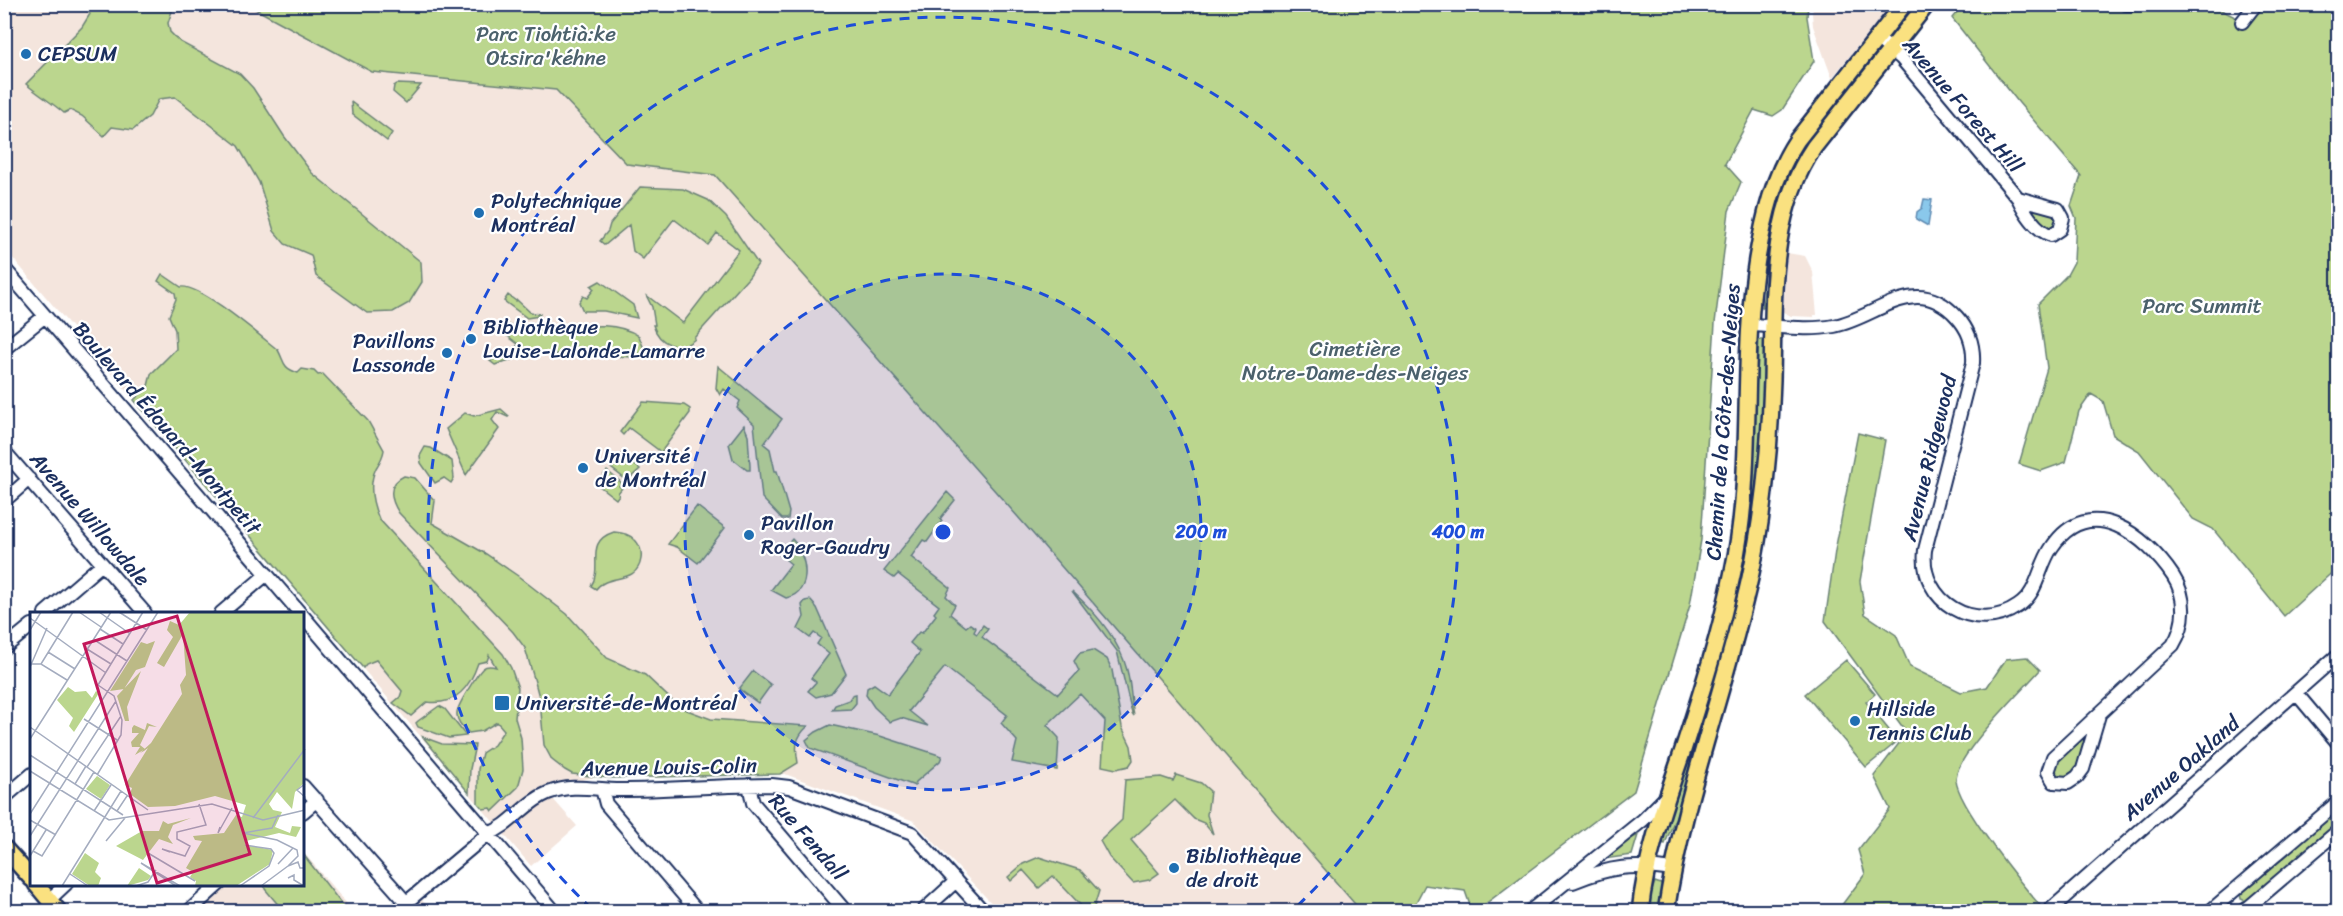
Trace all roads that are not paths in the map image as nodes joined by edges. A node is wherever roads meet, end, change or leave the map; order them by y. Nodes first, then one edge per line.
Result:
1 (1904, 4) edge
2 (1927, 4) edge
3 (2126, 4) edge
4 (2138, 4) edge
5 (2256, 4) edge
6 (2242, 22) dead end
7 (1878, 39) junction
8 (1892, 50) junction
9 (2018, 198) dead end
10 (4, 268) edge
11 (45, 316) junction
12 (1751, 324) junction
13 (1773, 326) junction
14 (4, 348) edge
15 (4, 451) edge
16 (29, 479) junction
17 (4, 501) edge
18 (102, 564) junction
19 (267, 574) junction
20 (46, 612) edge
21 (144, 612) edge
22 (222, 612) edge
23 (299, 612) edge
24 (304, 617) edge
25 (30, 627) edge
26 (4, 648) edge
27 (2338, 655) edge
28 (2296, 693) junction
29 (2098, 715) junction
30 (2338, 743) edge
31 (30, 776) edge
32 (749, 785) junction
33 (304, 787) edge
34 (602, 789) junction
35 (1668, 795) junction
36 (4, 798) edge
37 (317, 800) junction
38 (2338, 802) edge
39 (304, 811) edge
40 (2338, 831) edge
41 (488, 834) junction
42 (4, 848) edge
43 (1647, 866) junction
44 (1673, 870) junction
45 (30, 877) edge
46 (956, 881) junction
47 (37, 886) edge
48 (65, 886) edge
49 (218, 886) edge
50 (1563, 886) junction
51 (2228, 896) junction
52 (406, 902) junction
53 (54, 906) edge
54 (2049, 910) edge
55 (188, 912) edge
56 (395, 912) edge
57 (555, 912) edge
58 (698, 912) edge
59 (846, 912) edge
60 (922, 912) edge
61 (984, 912) edge
62 (1529, 912) edge
63 (1640, 912) edge
64 (1666, 912) edge
65 (2209, 912) edge
66 (2242, 912) edge

1 - 7 main road, Chemin de la Côte-des-Neiges
2 - 8 main road, Chemin de la Côte-des-Neiges
3 - 4 street
5 - 6 street
7 - 8 street, Avenue Forest Hill
7 - 12 main road, Chemin de la Côte-des-Neiges
8 - 9 street, Avenue Forest Hill
8 - 13 main road, Chemin de la Côte-des-Neiges
10 - 11 street, Boulevard Édouard-Montpetit
11 - 14 street
11 - 19 street, Boulevard Édouard-Montpetit
12 - 13 street, Avenue Ridgewood
12 - 35 main road, Chemin de la Côte-des-Neiges
13 - 29 street, Avenue Ridgewood
13 - 44 main road, Chemin de la Côte-des-Neiges
15 - 16 street, Avenue Willowdale
16 - 17 street
16 - 18 street, Avenue Willowdale
18 - 20 street
18 - 21 street, Avenue Willowdale
19 - 22 street
19 - 23 street, Boulevard Édouard-Montpetit
24 - 41 street, Boulevard Édouard-Montpetit
25 - 26 street
27 - 28 street, Avenue Oakland
28 - 30 street
28 - 54 street, Avenue Oakland
29 - 29 street, Avenue Ridgewood
31 - 36 street
32 - 34 street, Avenue Louis-Colin
32 - 46 street, Avenue Louis-Colin
32 - 59 street, Rue Fendall
33 - 37 street
34 - 41 street, Avenue Louis-Colin
34 - 58 street
35 - 43 main road, Chemin de la Côte-des-Neiges
35 - 50 street
37 - 39 street
37 - 52 street
38 - 51 street
40 - 66 street
41 - 52 street, Avenue Louis-Colin
41 - 57 street, Boulevard Édouard-Montpetit
42 - 45 main road
43 - 44 street
43 - 50 street
43 - 63 main road, Chemin de la Côte-des-Neiges
44 - 64 main road, Chemin de la Côte-des-Neiges
46 - 60 street
46 - 61 street, Avenue Louis-Colin
47 - 53 main road
48 - 53 street
49 - 55 street
50 - 62 street
51 - 65 street
51 - 66 street
52 - 56 street, Avenue Louis-Colin

